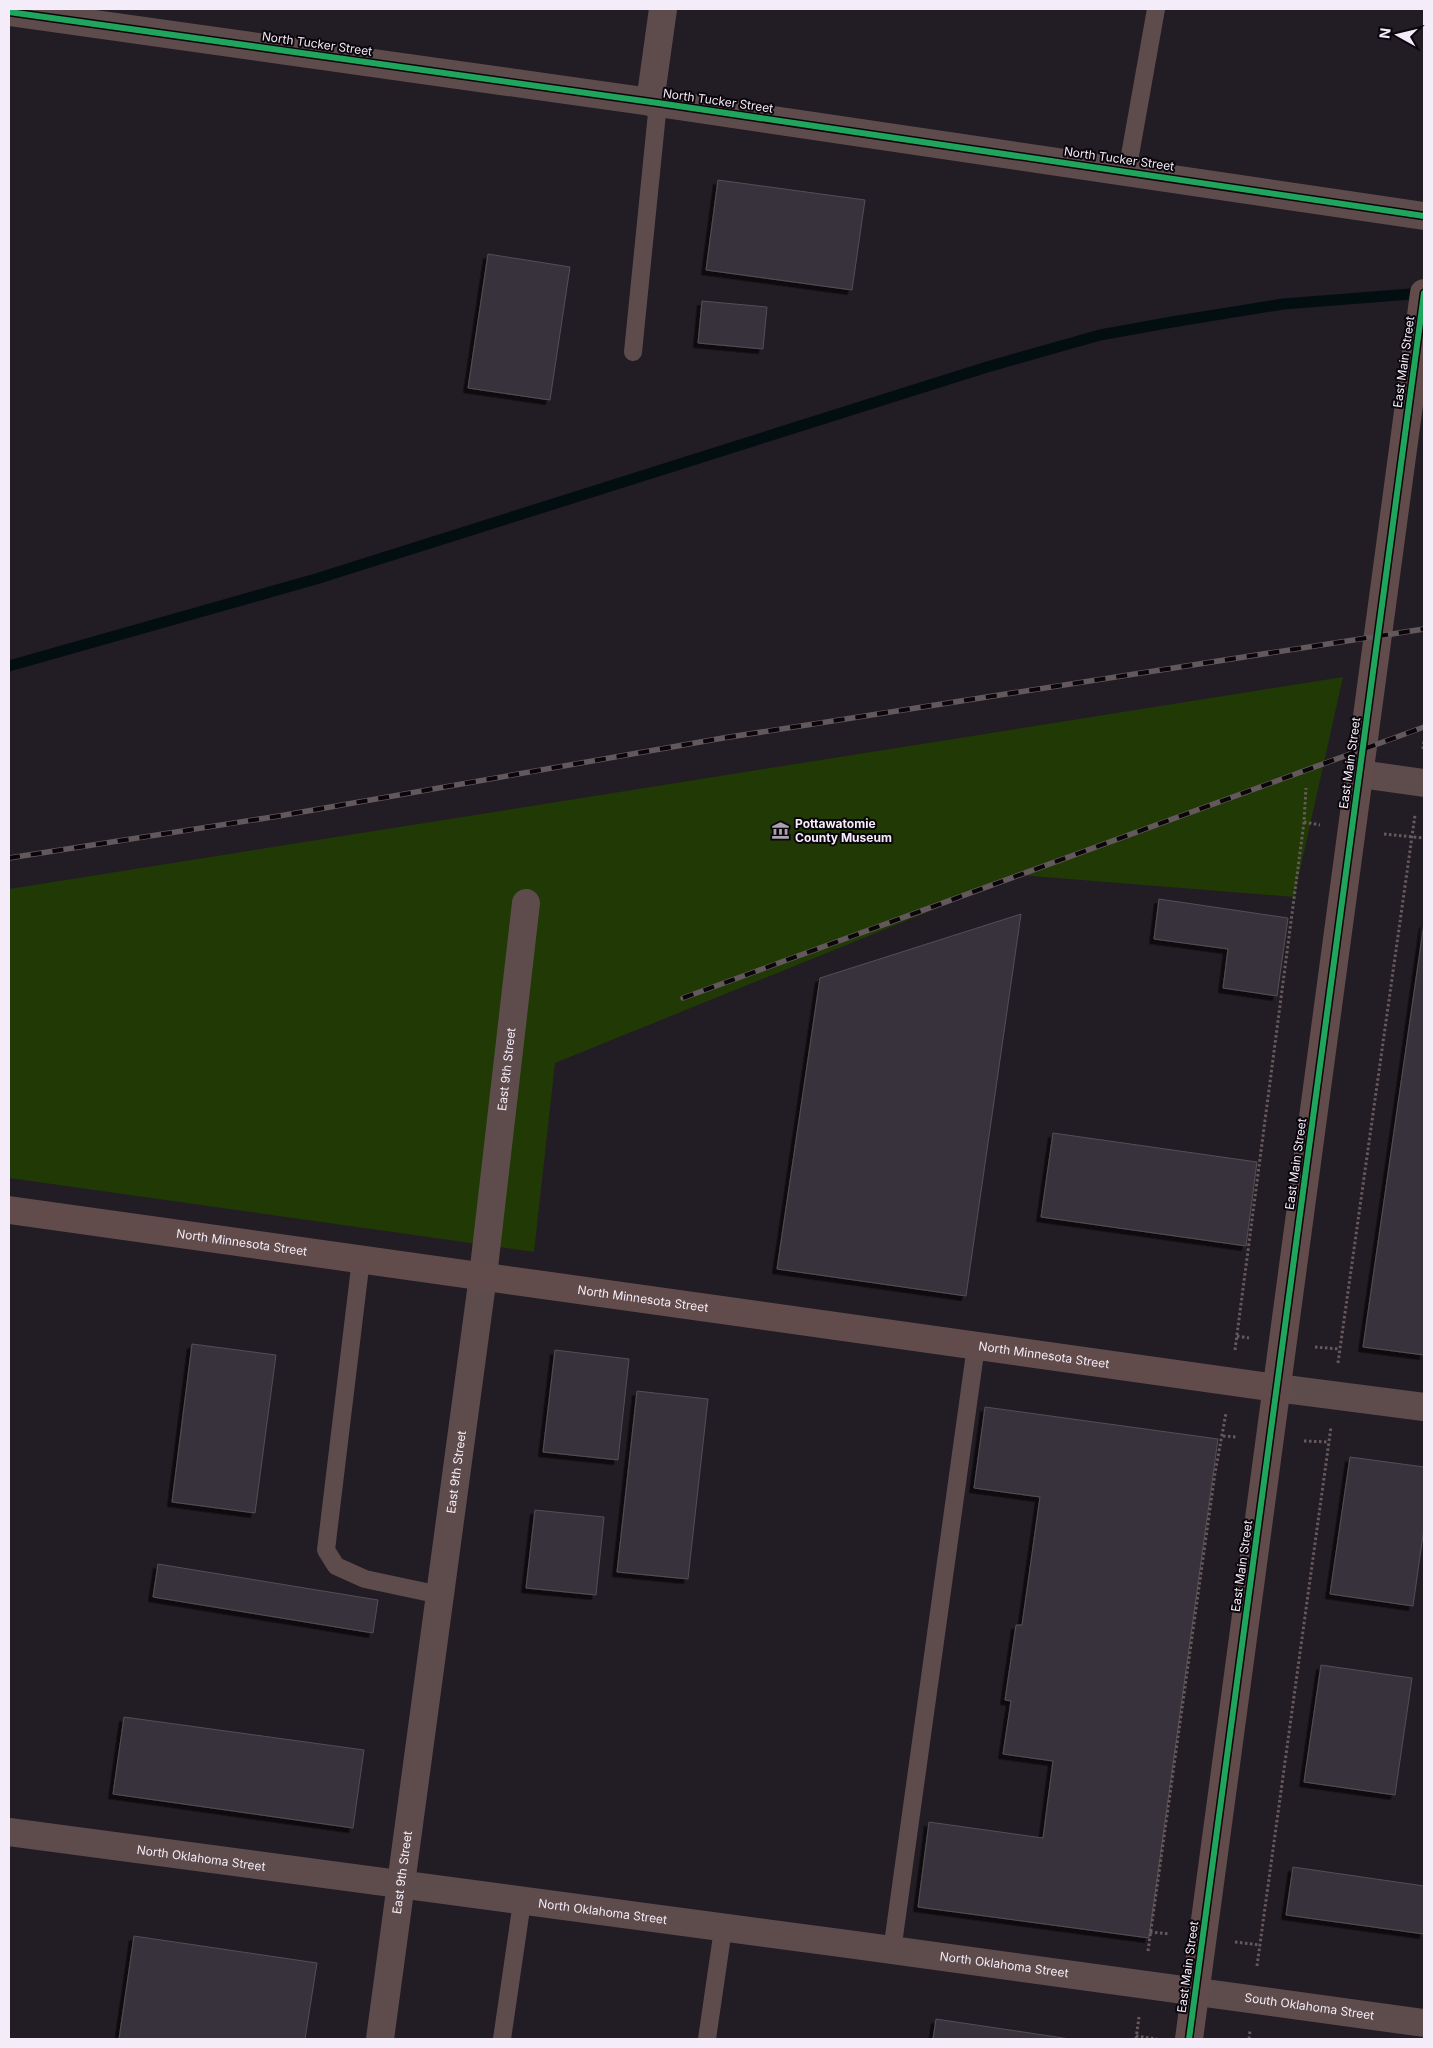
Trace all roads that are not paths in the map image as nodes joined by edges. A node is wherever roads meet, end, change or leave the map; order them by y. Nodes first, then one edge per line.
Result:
1 (663, 9) edge
2 (1156, 9) edge
3 (9, 12) edge
4 (654, 103) junction
5 (1127, 172) junction
6 (1424, 216) edge
7 (1424, 293) edge
8 (634, 352) dead end
9 (1360, 774) junction
10 (1424, 783) edge
11 (526, 904) dead end
12 (9, 1210) edge
13 (361, 1259) junction
14 (483, 1276) junction
15 (976, 1346) junction
16 (1277, 1388) junction
17 (1424, 1407) edge
18 (440, 1595) junction
19 (9, 1832) edge
20 (400, 1887) junction
21 (522, 1902) junction
22 (723, 1929) junction
23 (892, 1951) junction
24 (1196, 1991) junction
25 (1424, 2023) edge
26 (380, 2039) edge
27 (502, 2039) edge
28 (707, 2039) edge
29 (1189, 2039) edge

1 - 4 street
2 - 5 lane
3 - 4 street, North Tucker Street
4 - 5 street, North Tucker Street
4 - 8 lane
5 - 6 street, North Tucker Street
7 - 9 street, East Main Street
9 - 10 street
9 - 16 street, East Main Street
11 - 14 street, East 9th Street
12 - 13 street, North Minnesota Street
13 - 14 street, North Minnesota Street
13 - 18 lane
14 - 15 street, North Minnesota Street
14 - 18 street, East 9th Street
15 - 16 street, North Minnesota Street
15 - 23 lane
16 - 17 street
16 - 24 street, East Main Street
18 - 20 street, East 9th Street
19 - 20 street, North Oklahoma Street
20 - 21 street, North Oklahoma Street
20 - 26 street, East 9th Street
21 - 22 street, North Oklahoma Street
21 - 27 lane
22 - 23 street, North Oklahoma Street
22 - 28 lane
23 - 24 street, North Oklahoma Street
24 - 25 street, South Oklahoma Street
24 - 29 street, East Main Street

